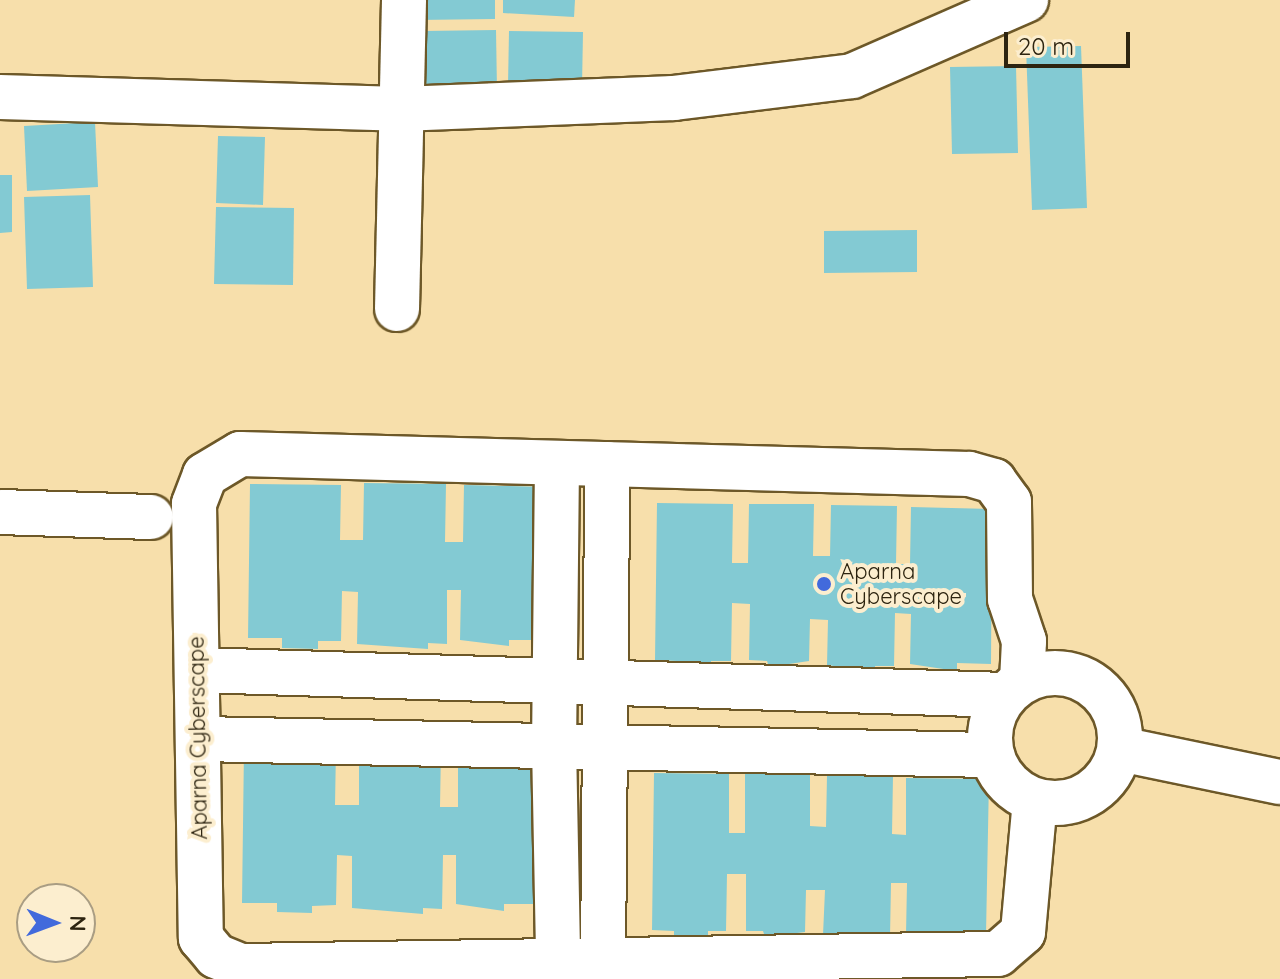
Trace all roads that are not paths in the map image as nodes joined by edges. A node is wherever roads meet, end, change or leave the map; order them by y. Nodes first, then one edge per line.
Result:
1 (404, 0) edge
2 (1026, 0) edge
3 (0, 97) edge
4 (400, 109) junction
5 (397, 309) dead end
6 (557, 463) junction
7 (607, 464) junction
8 (0, 512) edge
9 (151, 517) dead end
10 (197, 670) junction
11 (555, 678) junction
12 (608, 680) junction
13 (1013, 688) junction
14 (199, 739) junction
15 (554, 744) junction
16 (608, 747) junction
17 (1120, 749) junction
18 (992, 755) junction
19 (1280, 782) edge
20 (1035, 801) junction
21 (558, 961) junction
22 (603, 961) junction

1 - 4 street
2 - 4 street
3 - 4 street
4 - 5 street
6 - 7 street, Aparna Cyberscape
6 - 10 street, Aparna Cyberscape
6 - 11 street
7 - 12 street
7 - 13 street, Aparna Cyberscape
8 - 9 street
10 - 11 street
10 - 14 street, Aparna Cyberscape
11 - 12 street
11 - 15 street
12 - 13 street
12 - 16 street
13 - 17 street
13 - 18 street
14 - 15 street
14 - 21 street, Aparna Cyberscape
15 - 16 street
15 - 21 street
16 - 18 street
16 - 22 street
17 - 19 street
17 - 20 street
18 - 20 street
20 - 22 street, Aparna Cyberscape
21 - 22 street, Aparna Cyberscape

